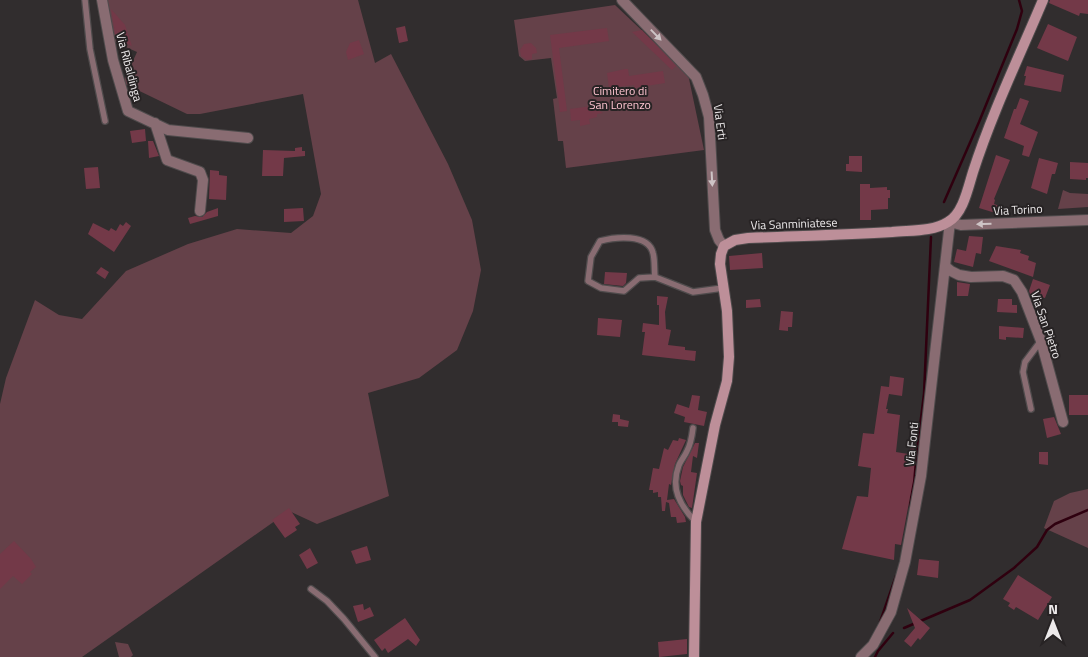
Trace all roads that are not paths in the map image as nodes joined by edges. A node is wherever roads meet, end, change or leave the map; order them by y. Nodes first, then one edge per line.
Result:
1 (84, 0) edge
2 (102, 0) edge
3 (622, 0) edge
4 (1043, 0) edge
5 (105, 121) dead end
6 (155, 123) junction
7 (248, 138) dead end
8 (200, 211) dead end
9 (1088, 220) edge
10 (950, 222) junction
11 (724, 246) junction
12 (944, 266) junction
13 (655, 277) junction
14 (723, 288) junction
15 (1041, 341) junction
16 (1031, 409) dead end
17 (1063, 422) dead end
18 (693, 428) dead end
19 (696, 522) junction
20 (310, 588) dead end
21 (374, 657) edge
22 (694, 657) edge
23 (861, 657) edge

1 - 5 lane
2 - 6 street, Via Ribaldinga
3 -> 11 street, Via Erti
4 - 10 main road
6 - 7 street, Via Ribaldinga
6 - 8 street
9 -> 10 street, Via Torino
10 - 11 main road, Via Sanminiatese
10 - 12 street, Via Fonti
11 - 14 main road
12 - 15 street, Via San Pietro
12 - 23 street, Via Fonti
13 - 13 lane
13 - 14 lane
14 - 19 main road
15 - 16 lane
15 - 17 street, Via San Pietro
18 - 19 lane
19 - 22 main road
20 - 21 lane

